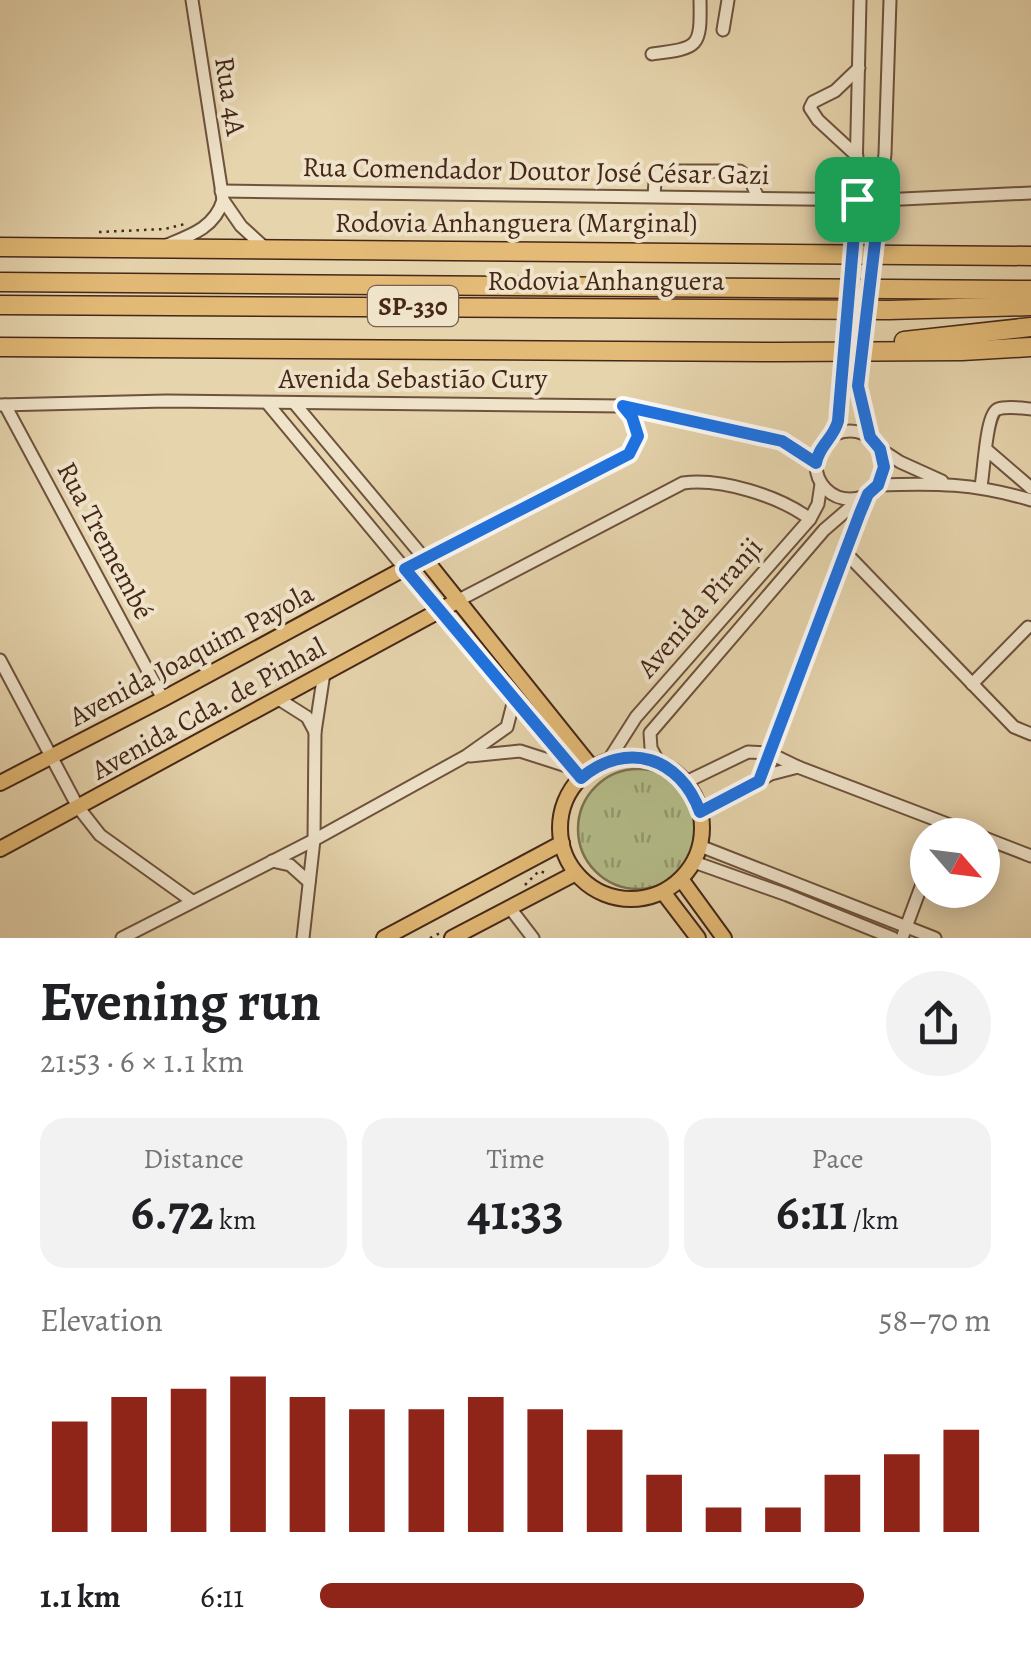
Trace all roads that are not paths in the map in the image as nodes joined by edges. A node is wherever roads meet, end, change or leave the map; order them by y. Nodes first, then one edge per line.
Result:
1 (192, 0) edge
2 (700, 0) edge
3 (728, 0) edge
4 (860, 0) edge
5 (890, 0) edge
6 (723, 30) dead end
7 (652, 54) dead end
8 (859, 68) junction
9 (858, 156) junction
10 (1031, 193) edge
11 (222, 195) junction
12 (654, 196) junction
13 (758, 198) junction
14 (857, 199) junction
15 (880, 200) junction
16 (0, 247) edge
17 (162, 247) junction
18 (264, 247) junction
19 (1031, 256) edge
20 (0, 282) edge
21 (1031, 290) edge
22 (0, 305) edge
23 (1031, 306) edge
24 (1031, 326) edge
25 (0, 347) edge
26 (1031, 347) edge
27 (779, 352) junction
28 (268, 404) junction
29 (295, 404) junction
30 (2, 405) edge
31 (623, 406) junction
32 (1031, 409) edge
33 (833, 435) junction
34 (870, 437) junction
35 (880, 449) junction
36 (988, 451) junction
37 (816, 463) junction
38 (946, 482) junction
39 (821, 484) junction
40 (878, 485) junction
41 (981, 486) junction
42 (1031, 488) edge
43 (864, 496) junction
44 (1031, 500) edge
45 (810, 519) junction
46 (845, 552) junction
47 (424, 558) junction
48 (405, 569) junction
49 (458, 600) junction
50 (440, 611) junction
51 (1028, 627) dead end
52 (0, 660) edge
53 (324, 673) junction
54 (972, 684) junction
55 (277, 698) junction
56 (163, 699) junction
57 (514, 700) junction
58 (315, 732) junction
59 (1031, 734) edge
60 (768, 752) junction
61 (50, 754) junction
62 (466, 756) junction
63 (608, 761) junction
64 (659, 763) junction
65 (798, 767) junction
66 (582, 772) junction
67 (759, 781) junction
68 (0, 782) edge
69 (686, 782) junction
70 (78, 807) junction
71 (700, 812) junction
72 (916, 818) edge
73 (314, 840) junction
74 (562, 843) junction
75 (1000, 844) edge
76 (700, 846) junction
77 (0, 849) edge
78 (1031, 856) edge
79 (268, 861) junction
80 (694, 862) junction
81 (576, 873) junction
82 (681, 879) junction
83 (308, 882) junction
84 (663, 892) junction
85 (192, 901) junction
86 (510, 908) junction
87 (913, 908) edge
88 (904, 933) edge
89 (122, 938) edge
90 (303, 938) edge
91 (384, 938) edge
92 (452, 938) edge
93 (533, 938) edge
94 (698, 938) edge
95 (724, 938) edge
96 (893, 938) edge
97 (935, 938) edge

1 - 11 street, Rua 4A
2 - 7 street
3 - 6 street
4 - 8 street
5 - 15 street
8 - 9 street
8 - 9 street
9 - 14 street
10 - 15 street, Rua Comendador Doutor José César Gazi
11 - 12 street, Rua Comendador Doutor José César Gazi
11 - 17 street
11 - 18 street
12 - 13 street, Rua Comendador Doutor José César Gazi
12 - 13 street
13 - 14 street, Rua Comendador Doutor José César Gazi
14 - 15 street, Rua Comendador Doutor José César Gazi
14 - 33 street, bridge
15 - 34 street, bridge
16 - 17 highway, Rodovia Anhanguera (Marginal)
17 - 18 highway, Rodovia Anhanguera (Marginal)
18 - 19 highway, Rodovia Anhanguera (Marginal)
20 - 21 highway, Rodovia Anhanguera / SP-330
22 - 23 highway, Rodovia Anhanguera / SP-330
24 - 27 highway
25 - 27 highway
26 - 27 highway
28 - 29 street, Avenida Sebastião Cury
28 - 30 street, Avenida Sebastião Cury
28 - 48 street
29 - 31 street, Avenida Sebastião Cury
29 - 47 street
30 - 56 street, Rua Tremembé
31 - 37 street, Avenida Sebastião Cury
31 - 47 street
32 - 36 street
33 - 34 street
33 - 37 street
34 - 35 street
35 - 38 street
35 - 40 street
36 - 41 street
36 - 42 street
37 - 39 street
38 - 40 street
38 - 41 street
39 - 43 street
39 - 45 street, Avenida Piranji
40 - 43 street
41 - 44 street
43 - 46 street
43 - 64 street, Avenida Piranji
45 - 49 street
45 - 63 street, Avenida Piranji
46 - 54 street
46 - 60 street
47 - 48 main road, Avenida Joaquim Payola
47 - 49 main road
48 - 50 main road
48 - 56 main road, Avenida Joaquim Payola
49 - 50 main road, Avenida Cda. de Pinhal
49 - 66 main road
50 - 53 main road, Avenida Cda. de Pinhal
50 - 57 main road
51 - 54 street
52 - 61 street
53 - 55 main road, Avenida Cda. de Pinhal
53 - 58 street
54 - 59 street
55 - 58 street
55 - 70 main road, Avenida Cda. de Pinhal
56 - 61 main road, Avenida Joaquim Payola
57 - 62 street
57 - 66 main road
58 - 73 street
60 - 65 street
60 - 67 street
60 - 69 street
61 - 68 main road, Avenida Joaquim Payola
61 - 70 street
62 - 66 street
62 - 73 street
63 - 64 main road
63 - 66 main road
64 - 69 main road
65 - 67 street
65 - 72 street
66 - 74 main road
67 - 71 street
69 - 71 main road
70 - 77 main road, Avenida Cda. de Pinhal
70 - 85 street
71 - 76 main road
73 - 79 street
73 - 83 street
74 - 81 main road
74 - 91 main road
75 - 78 street
76 - 80 main road
76 - 88 street
79 - 83 street
79 - 85 street
80 - 82 main road
80 - 96 street
81 - 84 main road
81 - 86 main road
82 - 84 main road
82 - 95 main road
83 - 90 street
84 - 94 main road
85 - 89 street
86 - 92 main road
86 - 93 street
87 - 88 street
88 - 97 street

